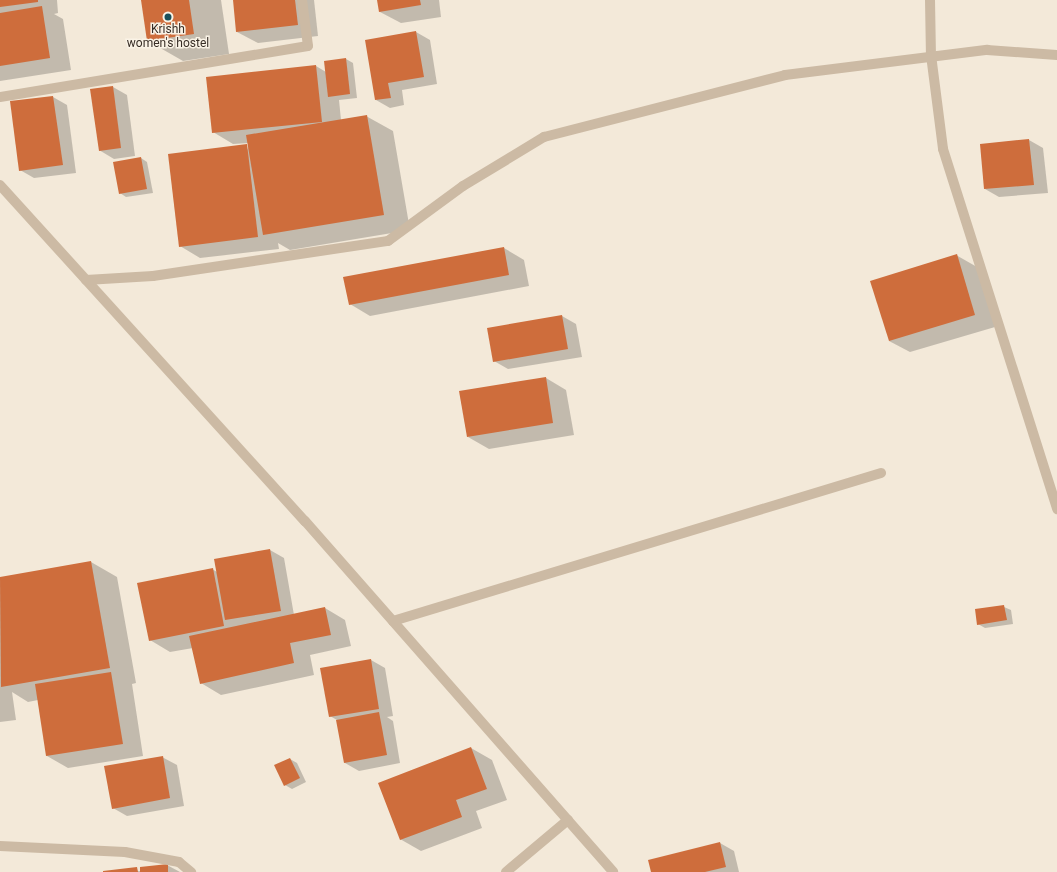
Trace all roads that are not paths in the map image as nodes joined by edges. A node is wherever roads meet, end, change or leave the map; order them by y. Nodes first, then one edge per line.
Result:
1 (302, 0) edge
2 (930, 0) edge
3 (931, 55) junction
4 (1057, 55) edge
5 (0, 97) edge
6 (0, 186) edge
7 (86, 280) junction
8 (881, 473) dead end
9 (1057, 509) edge
10 (392, 621) junction
11 (568, 820) junction
12 (0, 846) edge
13 (191, 872) edge
14 (506, 872) edge
15 (613, 872) edge

1 - 5 street
2 - 3 street
3 - 4 street
3 - 7 street
3 - 9 street
6 - 7 street
7 - 10 street
8 - 10 street
10 - 11 street
11 - 14 street
11 - 15 street
12 - 13 street

